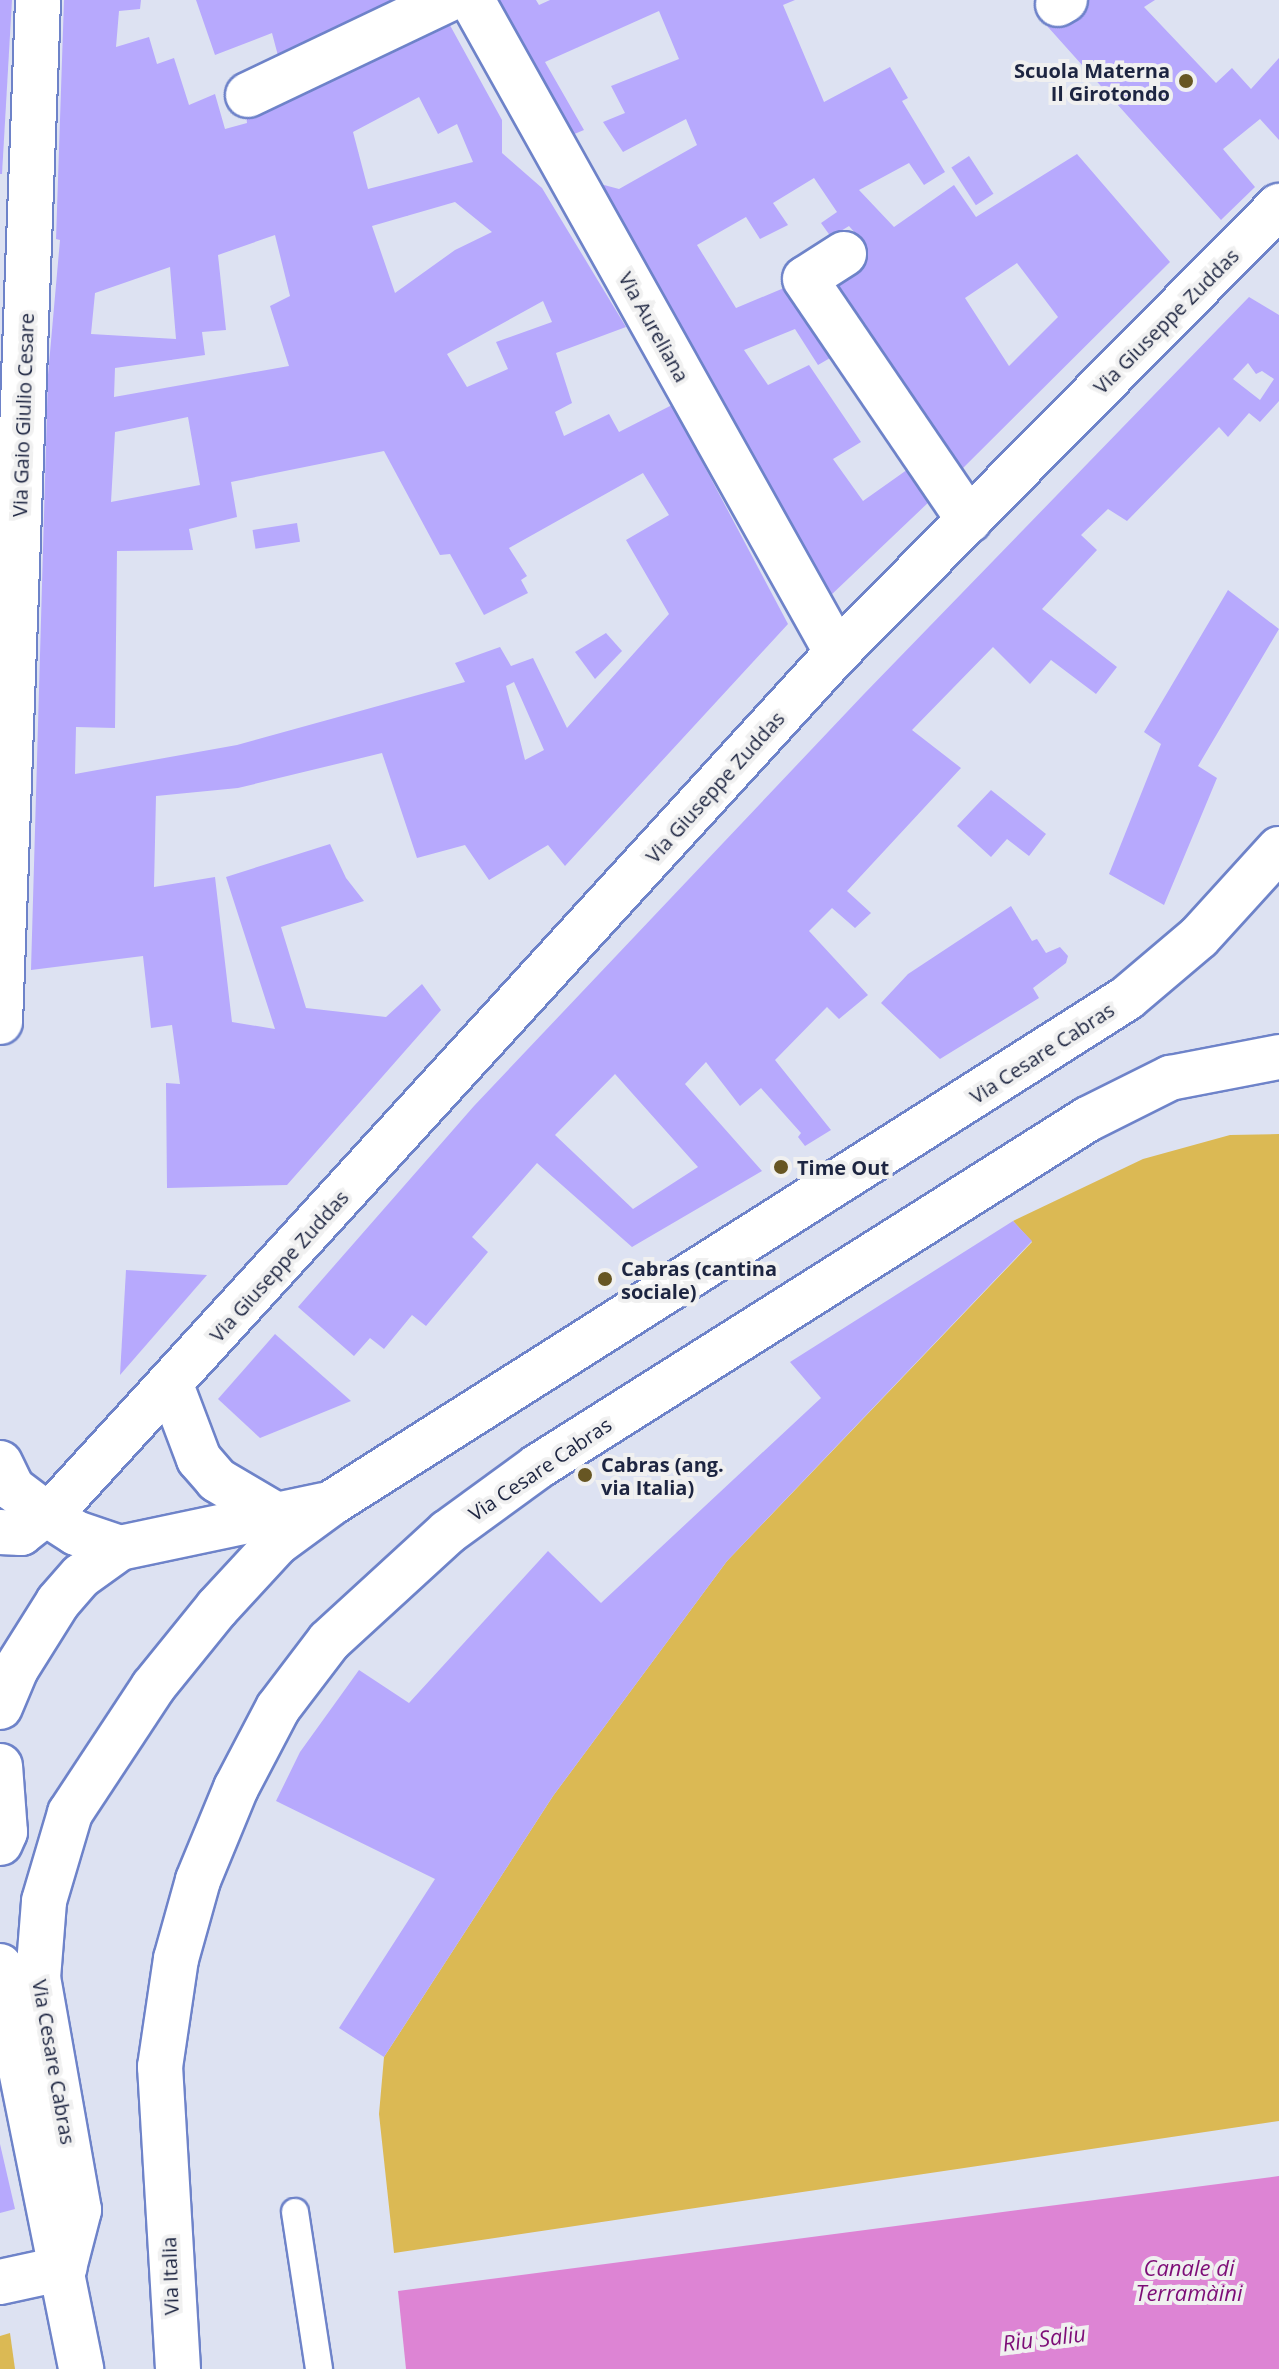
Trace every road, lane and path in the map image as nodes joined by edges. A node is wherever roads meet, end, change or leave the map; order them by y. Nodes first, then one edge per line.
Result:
1 (38, 0) edge
2 (447, 0) edge
3 (472, 0) edge
4 (248, 95) dead end
5 (1279, 206) edge
6 (844, 254) dead end
7 (969, 520) junction
8 (837, 653) junction
9 (1279, 849) edge
10 (3, 886) edge
11 (0, 1022) edge
12 (1279, 1057) edge
13 (171, 1385) junction
14 (0, 1463) edge
15 (330, 1504) junction
16 (45, 1513) junction
17 (273, 1513) junction
18 (0, 1532) edge
19 (120, 1548) junction
20 (0, 1707) edge
21 (0, 1766) edge
22 (0, 1843) edge
23 (0, 1966) edge
24 (166, 2182) joint
25 (295, 2212) dead end
26 (64, 2268) junction
27 (0, 2282) edge
28 (81, 2369) edge
29 (178, 2369) edge
30 (319, 2369) edge

1 - 10 street, Via Gaio Giulio Cesare
2 - 4 street
3 - 8 street, Via Aureliana
5 - 7 street, Via Giuseppe Zuddas
6 - 7 street
7 - 8 street, Via Giuseppe Zuddas
8 - 13 street, Via Giuseppe Zuddas
9 - 15 street, Via Cesare Cabras
10 - 11 street, Via Gaio Giulio Cesare
12 - 24 street, Via Cesare Cabras
13 - 16 street, Via Giuseppe Zuddas
13 - 17 street
14 - 16 street
15 - 17 street, Via Cesare Cabras
15 - 26 street, Via Cesare Cabras
16 - 18 street, Via Giuseppe Zuddas
16 - 19 street
17 - 19 street, Via Cesare Cabras
19 - 20 street, Via Cesare Cabras
21 - 22 street
23 - 26 street, Via Cesare Cabras
24 - 29 street, Via Italia
25 - 30 lane
26 - 27 street
26 - 28 street

